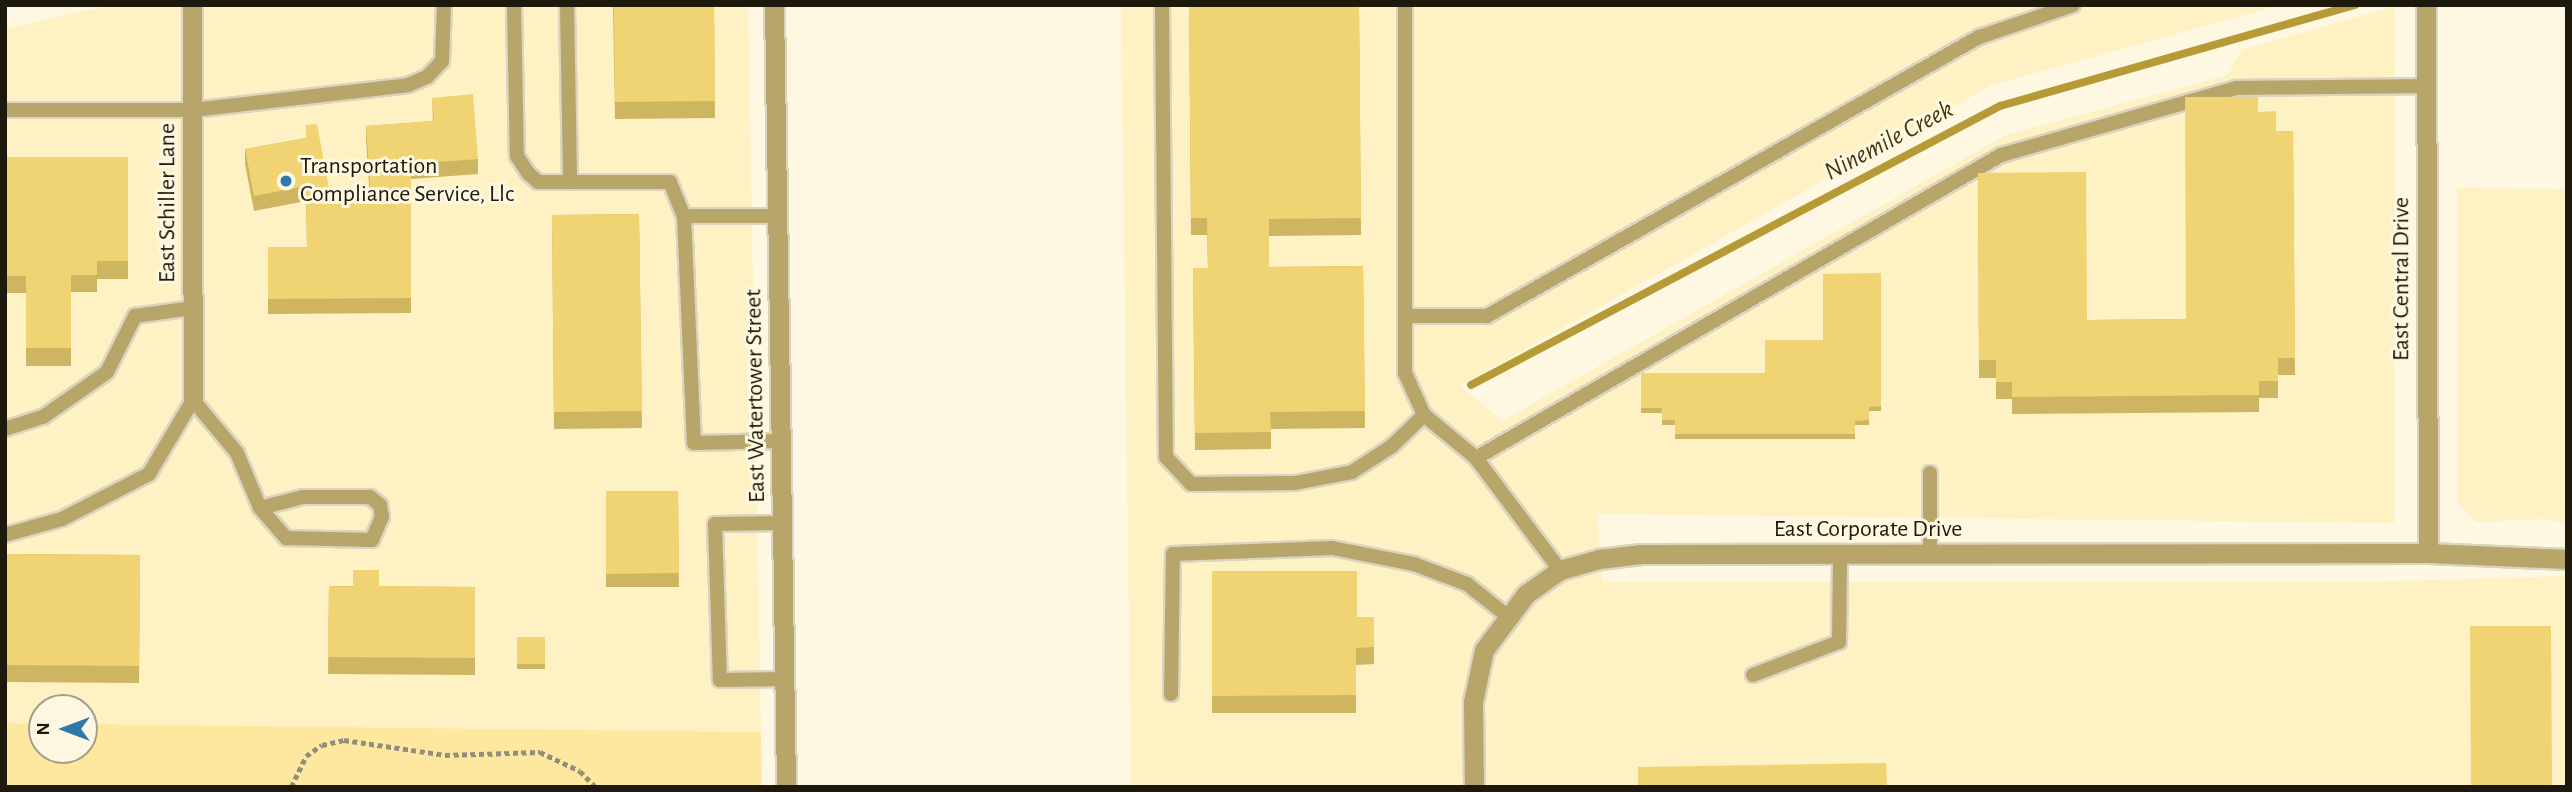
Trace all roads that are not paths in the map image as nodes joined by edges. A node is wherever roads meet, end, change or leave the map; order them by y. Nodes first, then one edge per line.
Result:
1 (192, 5) edge
2 (444, 5) edge
3 (514, 5) edge
4 (567, 5) edge
5 (774, 5) edge
6 (1162, 5) edge
7 (1405, 5) edge
8 (2073, 5) edge
9 (2426, 5) edge
10 (2426, 86) junction
11 (5, 110) edge
12 (193, 110) junction
13 (570, 182) junction
14 (684, 215) junction
15 (777, 216) junction
16 (193, 308) junction
17 (1405, 316) junction
18 (193, 400) junction
19 (1424, 415) junction
20 (5, 429) edge
21 (781, 441) junction
22 (1476, 458) junction
23 (1930, 473) dead end
24 (260, 508) junction
25 (782, 523) junction
26 (5, 535) edge
27 (2428, 553) junction
28 (1840, 555) junction
29 (1930, 555) junction
30 (2567, 559) edge
31 (1560, 570) junction
32 (1506, 615) junction
33 (1753, 676) dead end
34 (785, 679) junction
35 (1171, 694) dead end
36 (786, 787) edge
37 (1474, 787) edge

1 - 12 street, East Schiller Lane
2 - 12 lane
3 - 13 lane
4 - 13 lane
5 - 15 street, East Watertower Street
6 - 19 lane
7 - 17 lane
8 - 17 lane
9 - 10 street, East Central Drive
10 - 22 lane
10 - 27 street, East Central Drive
11 - 12 lane
12 - 16 street, East Schiller Lane
13 - 14 lane
14 - 15 lane
14 - 21 lane
15 - 21 street, East Watertower Street
16 - 18 street, East Schiller Lane
16 - 20 lane
17 - 19 lane
18 - 24 lane
18 - 26 lane
19 - 22 lane
21 - 25 street, East Watertower Street
22 - 31 lane
23 - 29 lane
24 - 24 lane
25 - 34 street, East Watertower Street
25 - 34 lane
27 - 29 street, East Corporate Drive
27 - 30 street, East Corporate Drive
28 - 29 street, East Corporate Drive
28 - 31 street, East Corporate Drive
28 - 33 lane
31 - 32 street, East Corporate Drive
32 - 35 lane
32 - 37 street, East Corporate Drive
34 - 36 street, East Watertower Street

